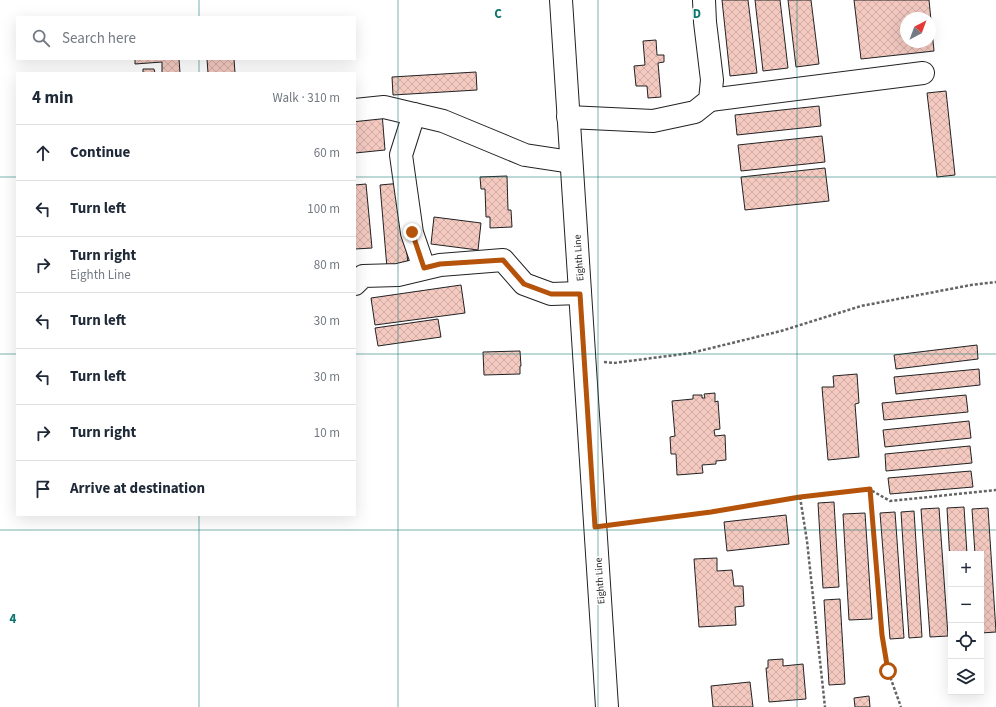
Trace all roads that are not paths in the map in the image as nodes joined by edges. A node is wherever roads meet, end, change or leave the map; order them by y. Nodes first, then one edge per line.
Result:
1 (561, 0) edge
2 (704, 0) edge
3 (923, 73) dead end
4 (710, 100) junction
5 (356, 110) edge
6 (414, 114) junction
7 (568, 117) junction
8 (571, 162) junction
9 (424, 268) junction
10 (356, 283) edge
11 (580, 294) junction
12 (607, 707) edge

1 - 7 street, Eighth Line
2 - 4 street
3 - 4 street
4 - 7 street
5 - 6 street
6 - 8 street
6 - 9 street
7 - 8 street, Eighth Line
8 - 11 street, Eighth Line
9 - 10 street
9 - 11 street
11 - 12 street, Eighth Line

